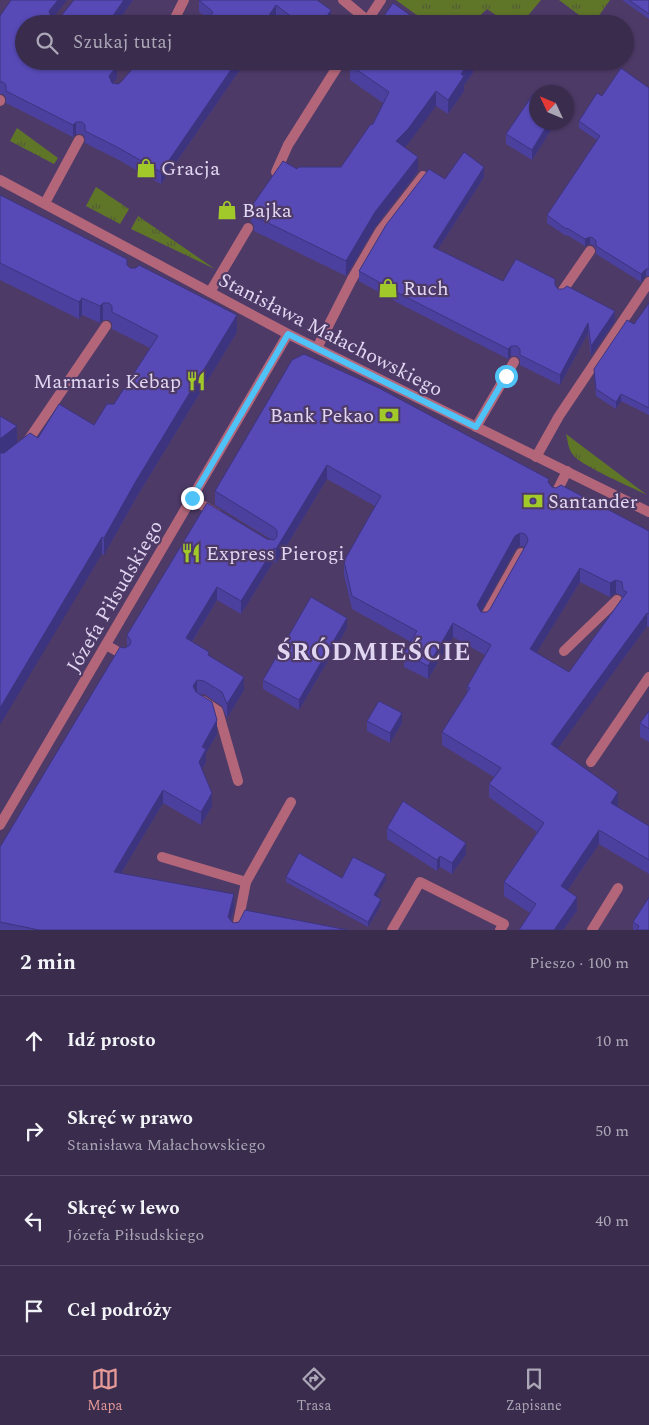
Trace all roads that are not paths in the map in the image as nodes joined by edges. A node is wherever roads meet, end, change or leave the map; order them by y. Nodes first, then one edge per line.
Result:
1 (184, 0) edge
2 (344, 0) edge
3 (381, 0) edge
4 (176, 15) edge
5 (359, 15) edge
6 (371, 15) edge
7 (335, 70) edge
8 (79, 140) edge
9 (276, 172) edge
10 (423, 176) edge
11 (0, 180) edge
12 (44, 204) junction
13 (248, 228) dead end
14 (590, 251) dead end
15 (649, 282) edge
16 (210, 292) junction
17 (561, 293) edge
18 (106, 326) edge
19 (288, 334) junction
20 (317, 348) junction
21 (514, 362) edge
22 (476, 427) junction
23 (19, 450) edge
24 (536, 457) junction
25 (567, 471) junction
26 (555, 495) edge
27 (192, 498) junction
28 (649, 512) edge
29 (224, 518) edge
30 (521, 553) edge
31 (617, 600) edge
32 (484, 619) edge
33 (106, 645) junction
34 (564, 651) dead end
35 (124, 655) edge
36 (649, 677) edge
37 (200, 700) edge
38 (591, 762) dead end
39 (238, 781) dead end
40 (291, 802) dead end
41 (0, 825) edge
42 (162, 857) dead end
43 (246, 882) junction
44 (618, 888) dead end
45 (235, 930) edge
46 (392, 930) edge
47 (500, 930) edge
48 (592, 930) edge

1 - 4 street
2 - 5 street
3 - 6 street
7 - 9 street
8 - 12 street
10 - 20 street
11 - 12 street, Stanisława Małachowskiego
12 - 16 street, Stanisława Małachowskiego
13 - 16 street
14 - 17 street
15 - 24 street
16 - 19 street, Stanisława Małachowskiego
18 - 23 street
19 - 20 street, Stanisława Małachowskiego
19 - 27 street, Józefa Piłsudskiego
20 - 22 street, Stanisława Małachowskiego
21 - 22 street
22 - 24 street, Stanisława Małachowskiego
24 - 25 street, Stanisława Małachowskiego
25 - 26 street
25 - 28 street, Stanisława Małachowskiego
27 - 29 street
27 - 33 street, Józefa Piłsudskiego
30 - 32 street
31 - 34 street
33 - 35 street
33 - 41 street, Józefa Piłsudskiego
36 - 38 street
37 - 39 street
40 - 43 street
42 - 43 street
43 - 45 street
44 - 48 street
46 - 47 street

